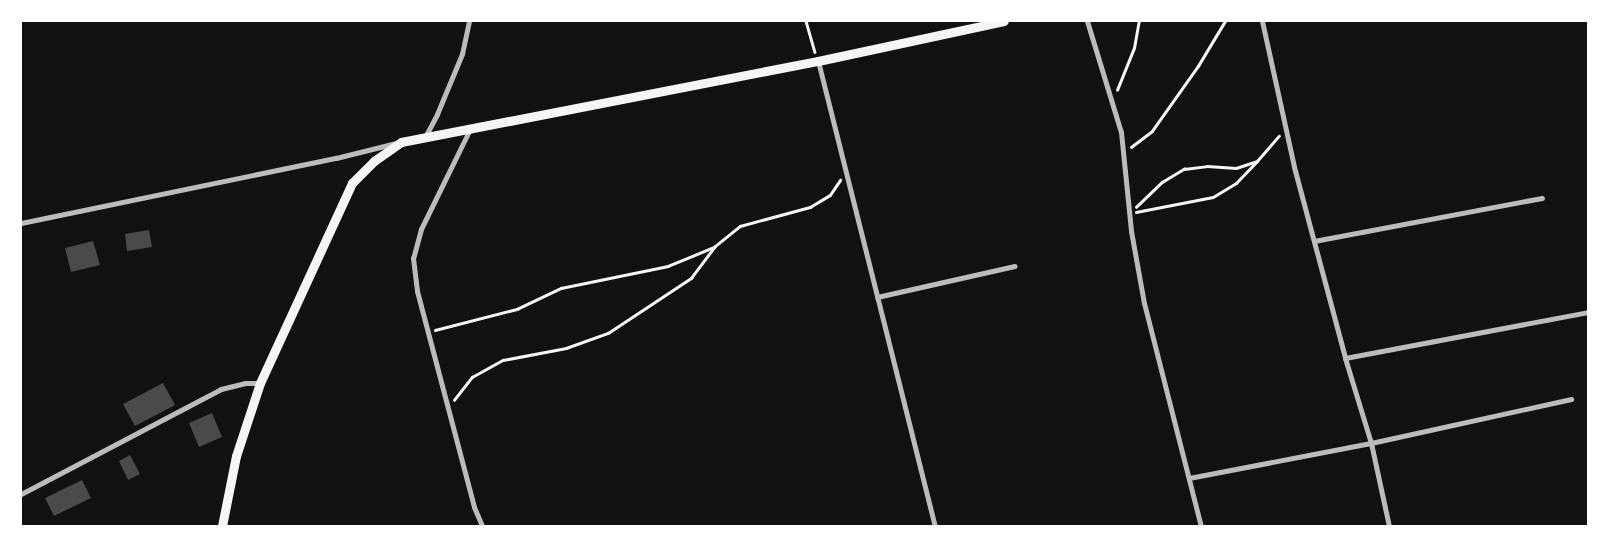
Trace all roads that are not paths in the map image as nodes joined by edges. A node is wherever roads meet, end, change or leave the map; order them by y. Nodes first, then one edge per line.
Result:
1 (469, 21) edge
2 (1004, 21) edge
3 (1088, 21) edge
4 (1262, 21) edge
5 (818, 61) junction
6 (470, 128) junction
7 (425, 137) junction
8 (401, 142) junction
9 (1542, 198) dead end
10 (21, 223) edge
11 (1314, 241) junction
12 (1016, 266) dead end
13 (877, 298) junction
14 (1588, 312) edge
15 (1345, 358) junction
16 (260, 382) junction
17 (1572, 399) dead end
18 (1371, 443) junction
19 (1189, 478) junction
20 (21, 494) edge
21 (222, 526) edge
22 (482, 526) edge
23 (935, 526) edge
24 (1201, 526) edge
25 (1389, 526) edge

1 - 7 street
2 - 5 main road
3 - 19 street
4 - 11 street
5 - 6 main road
5 - 13 street
6 - 7 main road
6 - 22 street
7 - 8 main road
8 - 10 street
8 - 16 main road
9 - 11 street
11 - 15 street
12 - 13 street
13 - 23 street
14 - 15 street
15 - 18 street
16 - 20 street
16 - 21 main road
17 - 18 street
18 - 19 street
18 - 25 street
19 - 24 street

